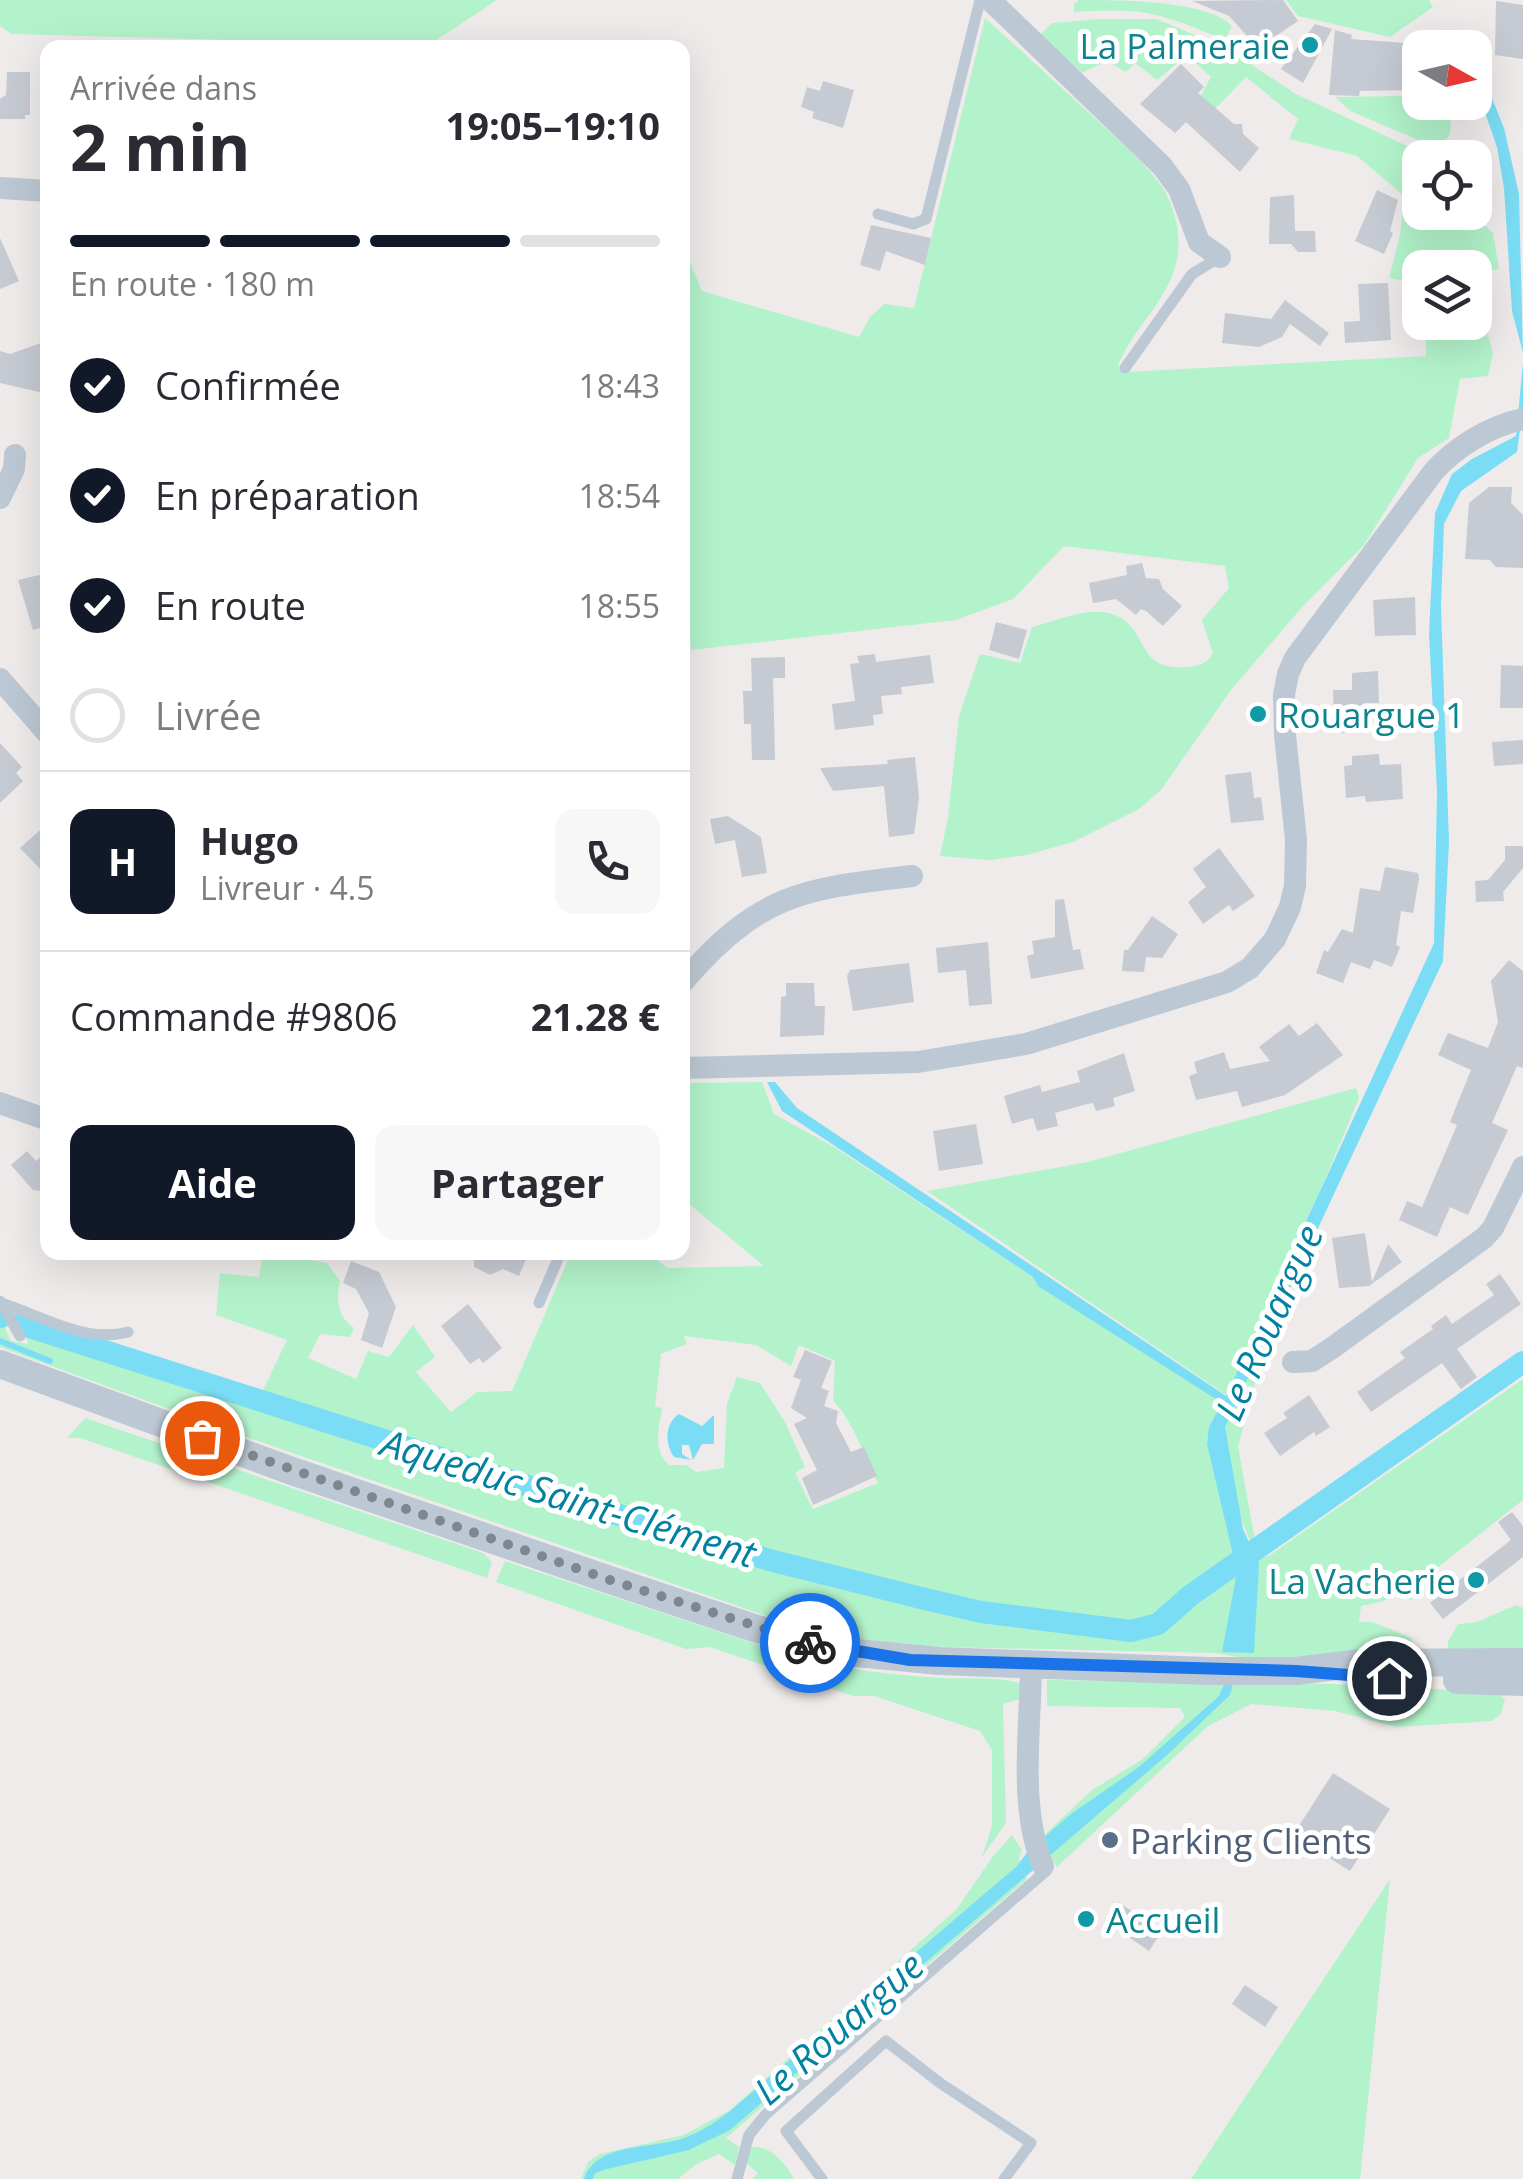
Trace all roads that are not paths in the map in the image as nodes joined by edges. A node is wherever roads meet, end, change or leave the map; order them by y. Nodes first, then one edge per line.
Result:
1 (980, 0) edge
2 (990, 0) edge
3 (0, 188) edge
4 (40, 190) edge
5 (878, 214) dead end
6 (1220, 256) joint
7 (1125, 368) dead end
8 (1518, 420) edge
9 (14, 455) dead end
10 (0, 498) edge
11 (0, 679) edge
12 (40, 725) edge
13 (912, 876) dead end
14 (690, 973) edge
15 (690, 1068) edge
16 (0, 1103) edge
17 (40, 1117) edge
18 (1523, 1167) edge
19 (558, 1260) edge
20 (1, 1302) edge
21 (539, 1303) dead end
22 (128, 1332) dead end
23 (20, 1336) dead end
24 (1294, 1362) dead end
25 (9, 1368) edge
26 (1031, 1662) junction
27 (1523, 1662) edge
28 (1296, 1671) junction
29 (1523, 1682) edge
30 (1038, 1855) joint
31 (737, 2179) edge
32 (822, 2179) edge
33 (1004, 2179) edge

1 - 5 lane
2 - 6 street
3 - 4 street
6 - 7 lane
8 - 15 street
9 - 10 street
11 - 12 street
13 - 14 street
16 - 17 street
18 - 24 street
19 - 21 lane
20 - 22 lane
20 - 23 lane
25 - 26 street
26 - 28 street
26 - 30 street
27 - 28 street
28 - 29 street
30 - 31 lane
32 - 33 lane

